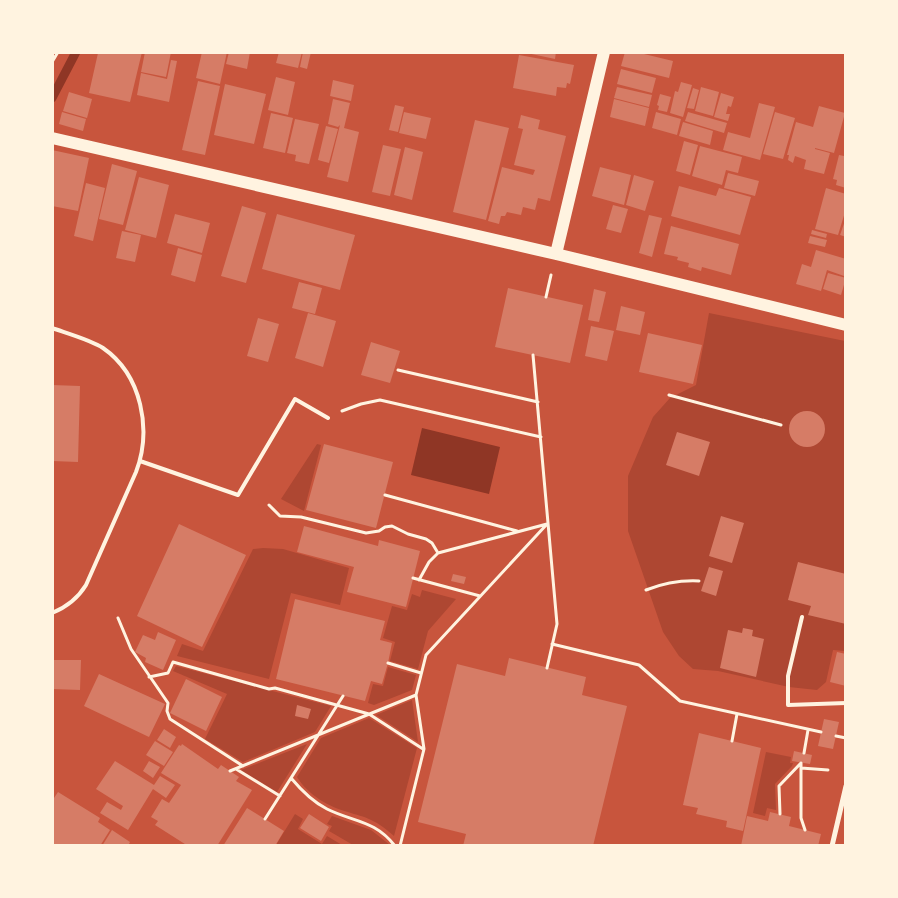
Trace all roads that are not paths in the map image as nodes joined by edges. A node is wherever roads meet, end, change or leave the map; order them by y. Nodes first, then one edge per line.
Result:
1 (604, 52) edge
2 (52, 138) edge
3 (556, 254) junction
4 (846, 325) edge
5 (52, 328) edge
6 (328, 418) road end
7 (140, 461) junction
8 (52, 613) edge
9 (802, 616) dead end
10 (846, 703) edge
11 (846, 786) edge
12 (832, 846) edge

1 - 3 main road
2 - 3 main road
3 - 4 main road
5 - 7 lane
6 - 7 lane
7 - 8 lane
9 - 10 lane
11 - 12 street

